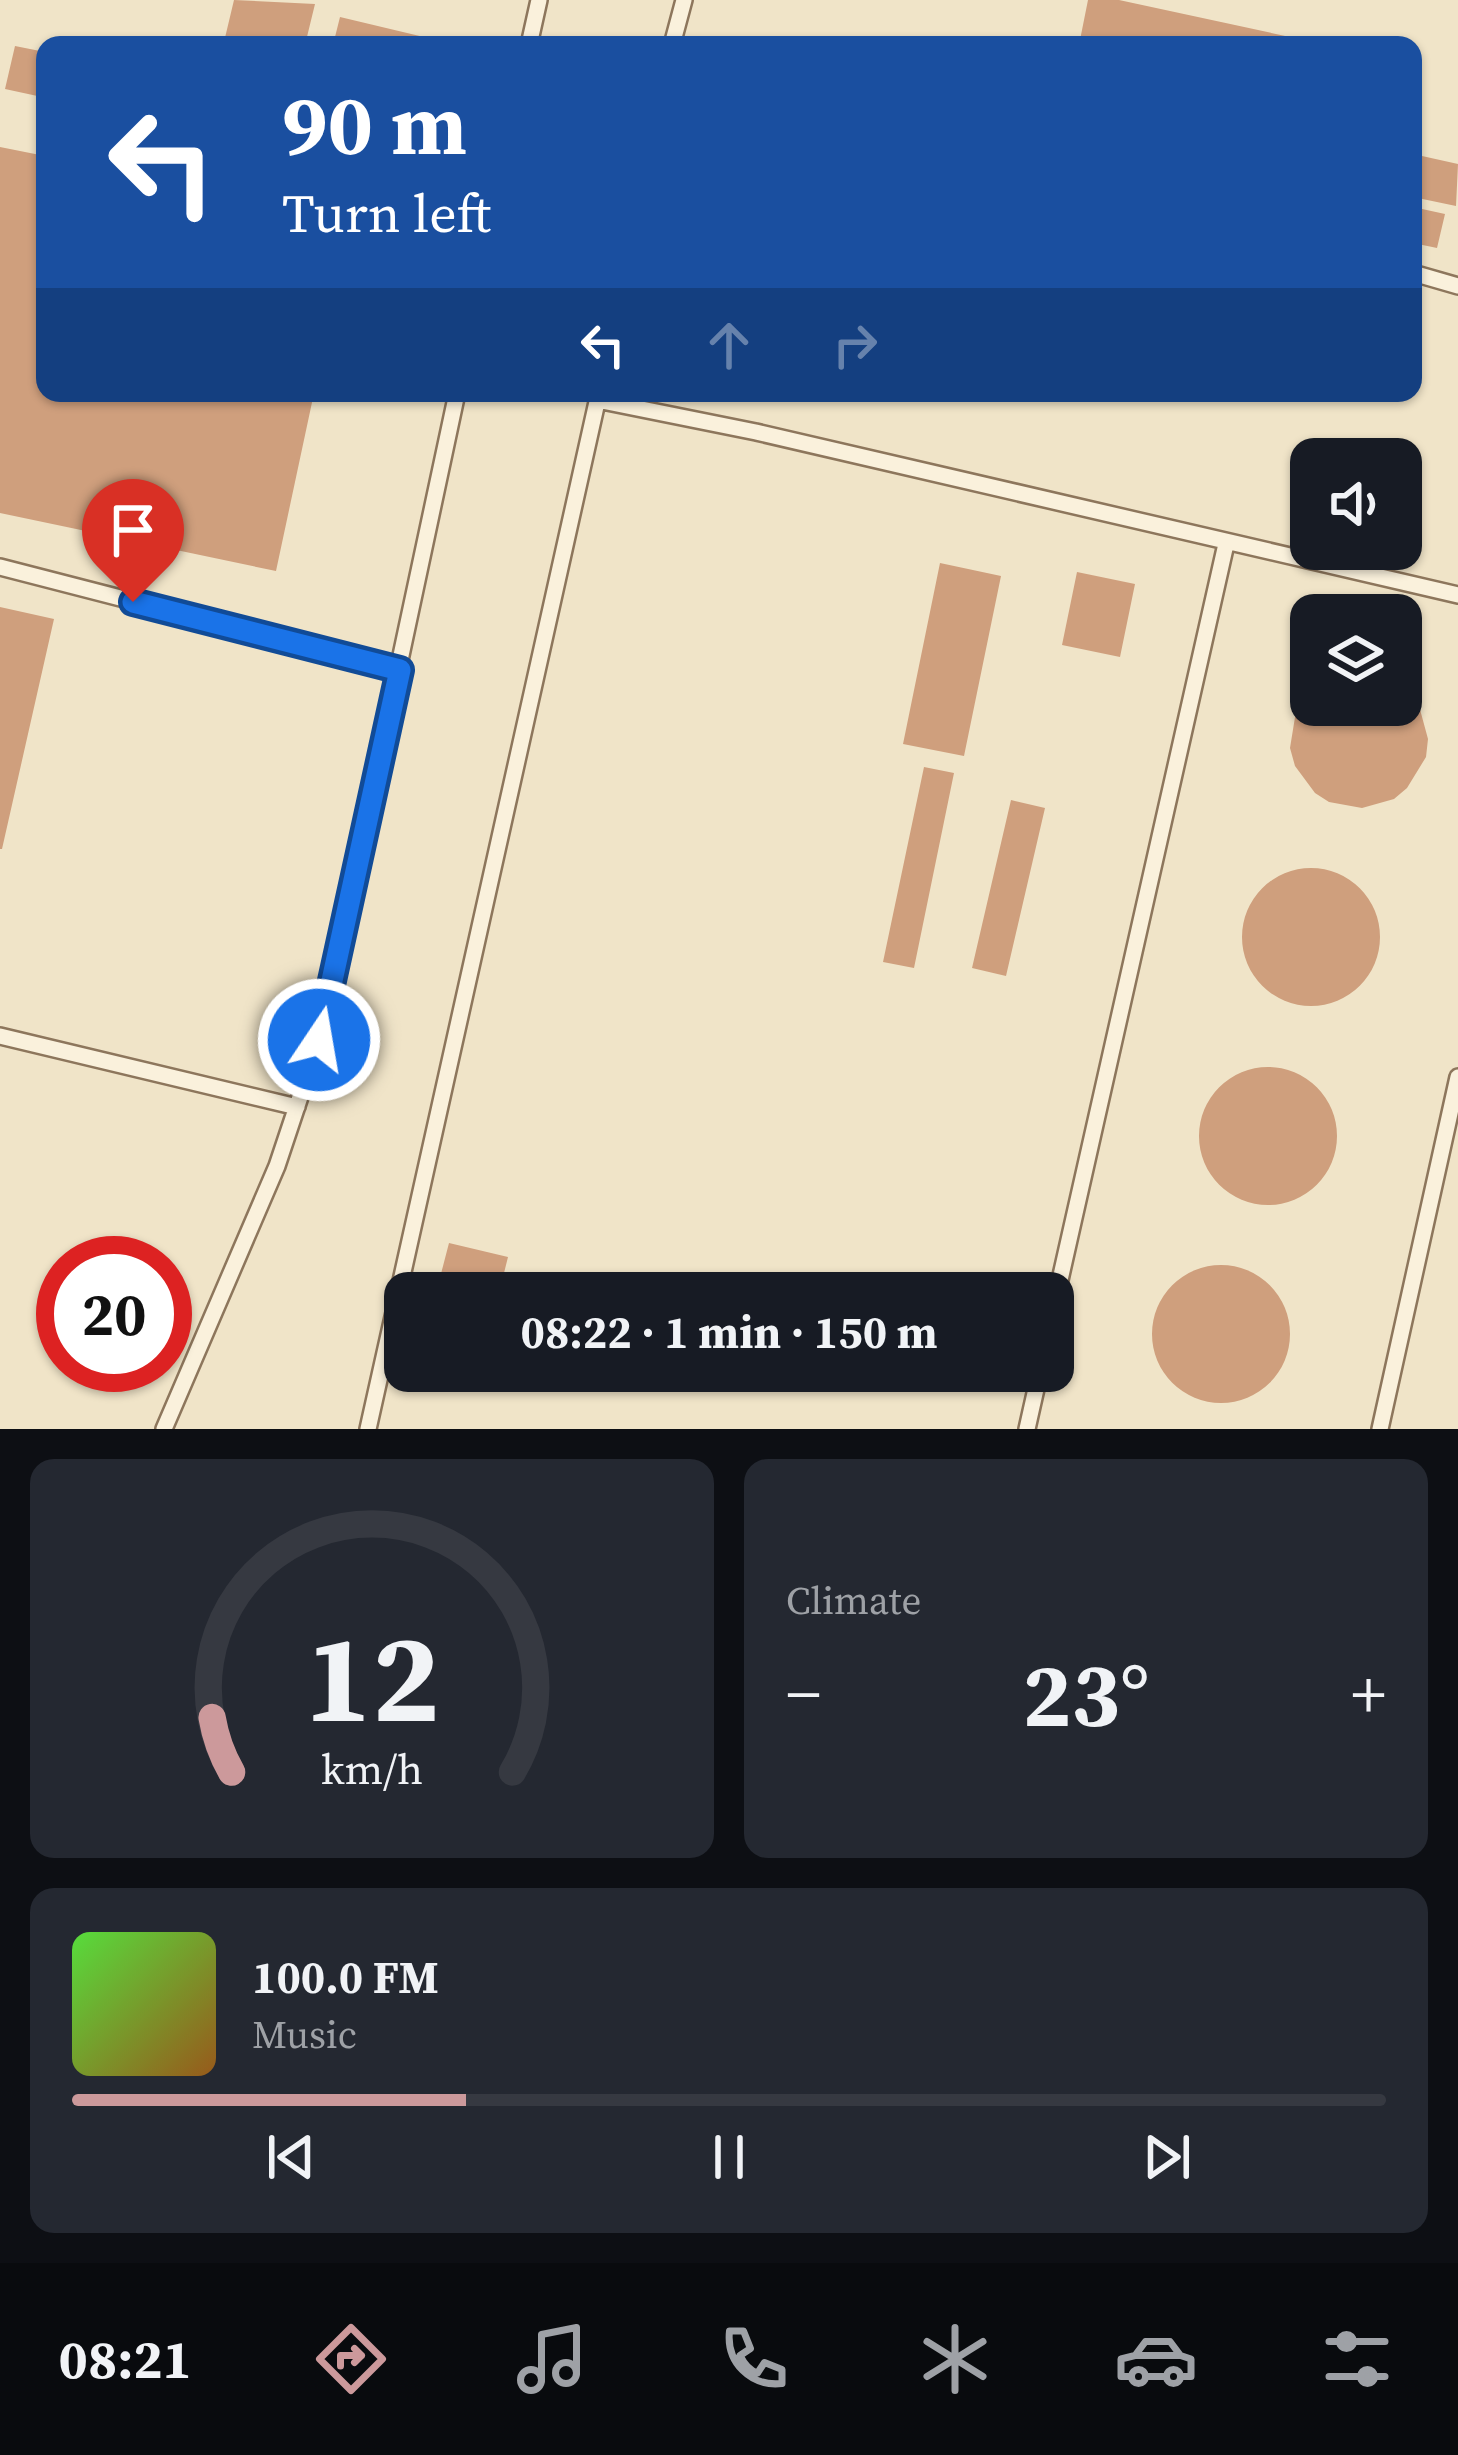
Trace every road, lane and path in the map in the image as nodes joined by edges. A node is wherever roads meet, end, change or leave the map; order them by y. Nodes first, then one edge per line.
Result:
1 (539, 0) edge
2 (684, 0) edge
3 (532, 36) edge
4 (674, 36) edge
5 (1422, 276) edge
6 (1458, 286) edge
7 (455, 402) edge
8 (597, 402) edge
9 (621, 402) edge
10 (1226, 544) junction
11 (0, 567) edge
12 (1458, 595) edge
13 (400, 670) junction
14 (0, 1036) edge
15 (1458, 1077) edge
16 (297, 1107) junction
17 (1062, 1272) edge
18 (1035, 1392) edge
19 (164, 1429) edge
20 (368, 1429) edge
21 (1027, 1429) edge
22 (1380, 1429) edge

1 - 3 lane
2 - 4 lane
5 - 6 lane
7 - 13 lane
8 - 20 lane
9 - 10 lane
10 - 12 lane
10 - 17 lane
11 - 13 lane
13 - 16 lane
14 - 16 lane
15 - 22 lane
16 - 19 lane
18 - 21 lane

